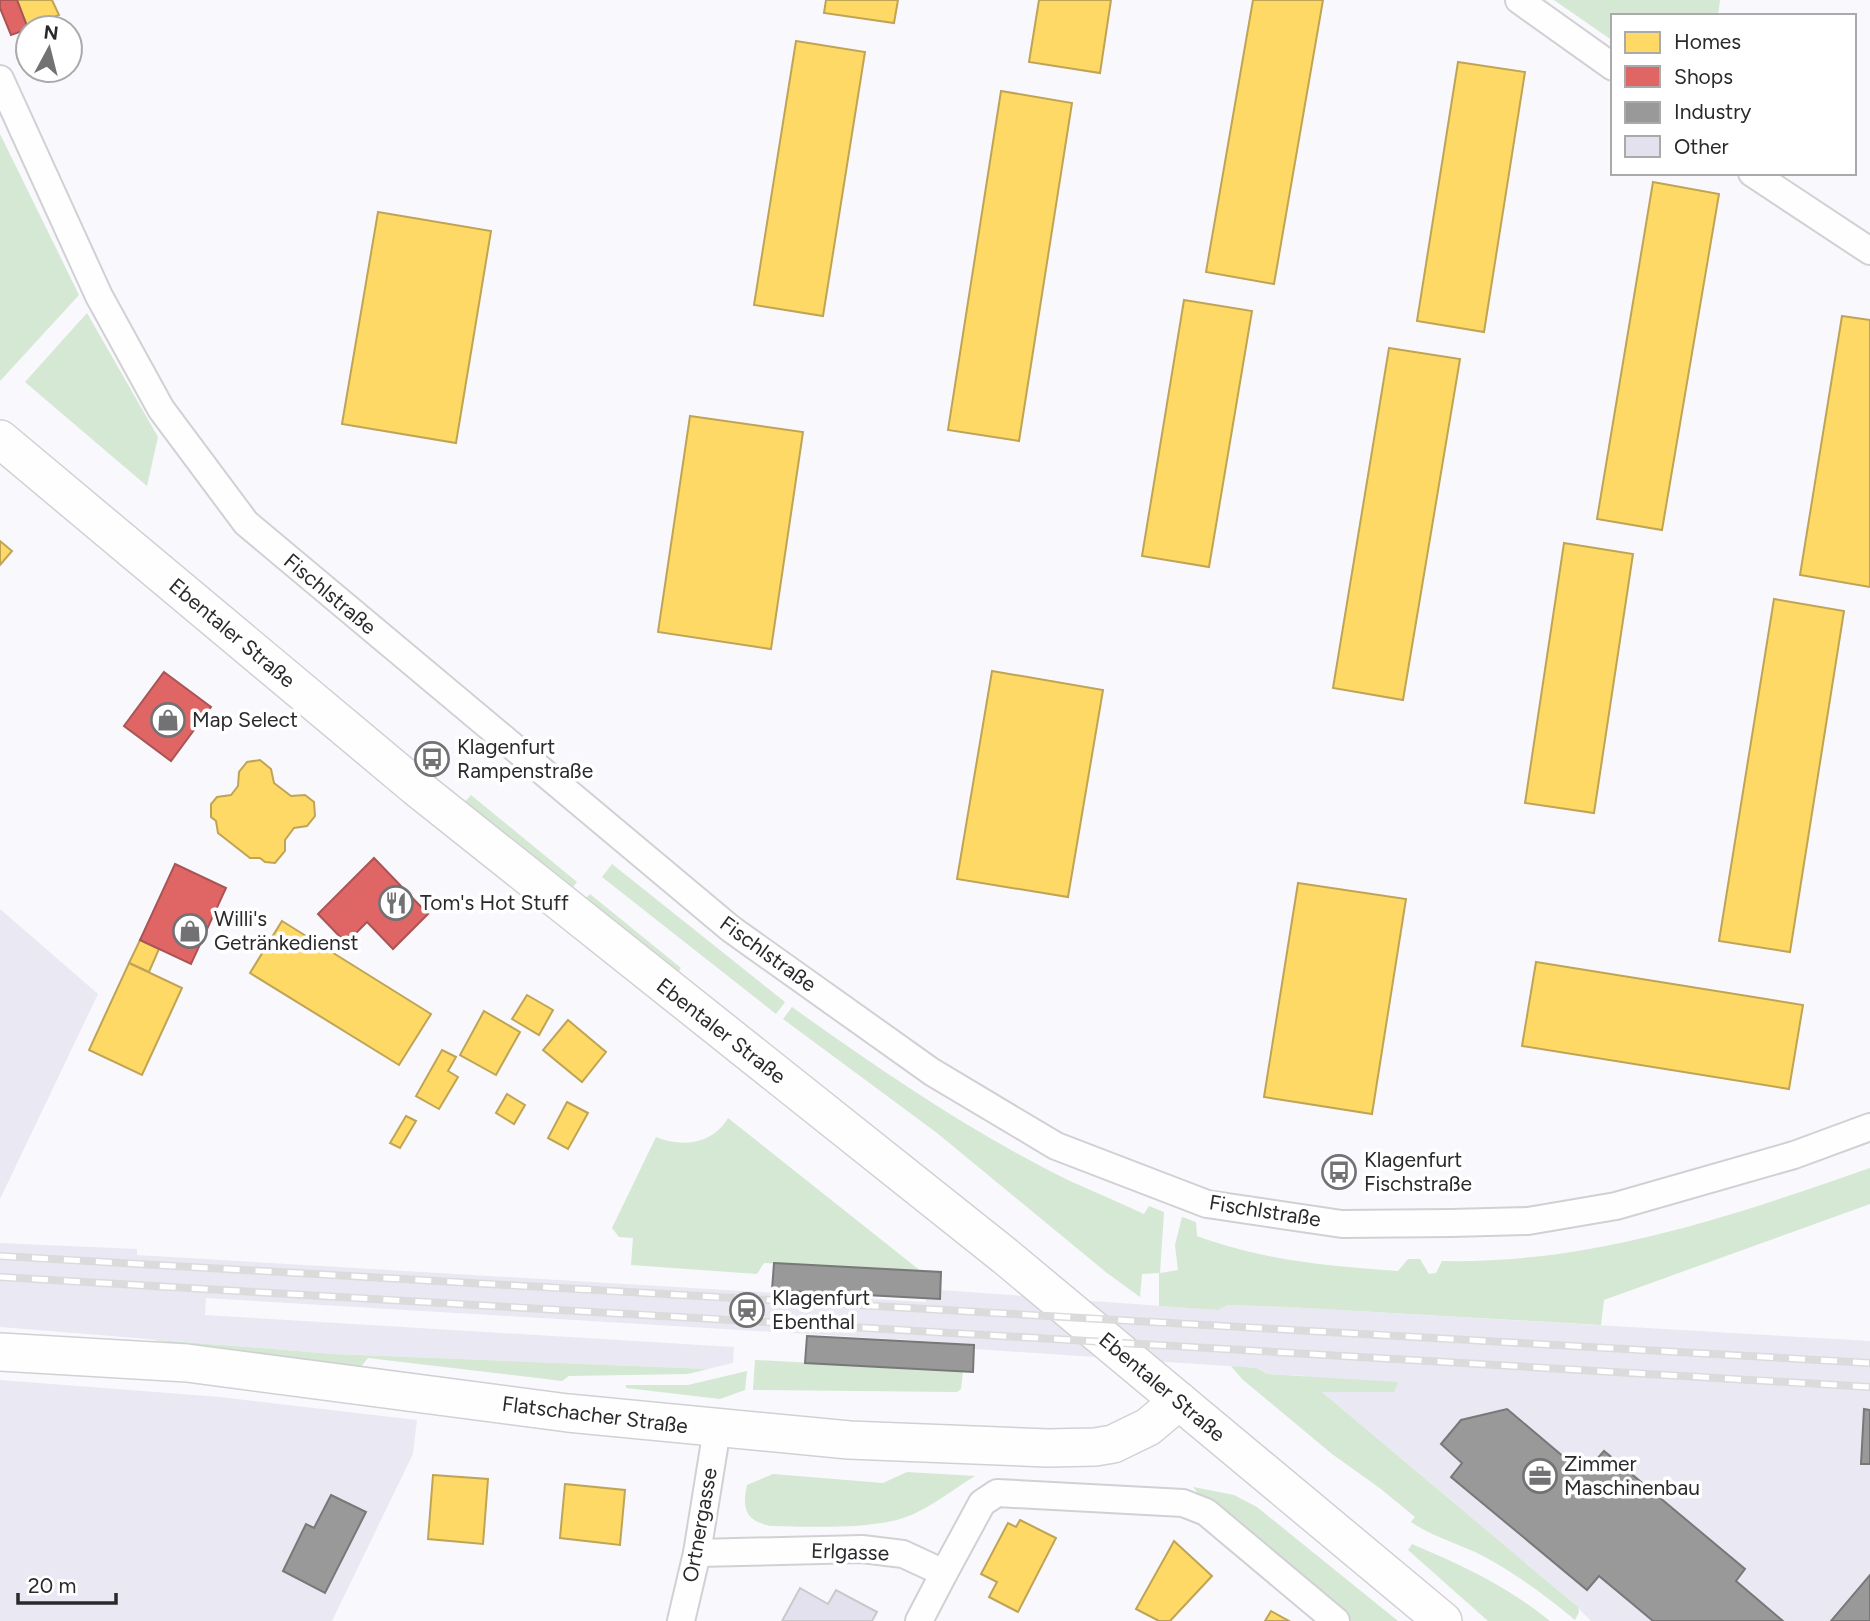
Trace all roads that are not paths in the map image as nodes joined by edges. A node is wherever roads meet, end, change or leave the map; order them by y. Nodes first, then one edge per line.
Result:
1 (1519, 0) edge
2 (1611, 66) edge
3 (0, 79) edge
4 (1755, 175) edge
5 (1870, 251) edge
6 (0, 439) edge
7 (1870, 1127) edge
8 (0, 1352) edge
9 (1179, 1401) junction
10 (717, 1429) junction
11 (697, 1553) junction
12 (944, 1573) junction
13 (681, 1621) edge
14 (919, 1621) edge
15 (1336, 1621) edge
16 (1443, 1621) edge

1 - 2 street
3 - 7 street, Fischlstraße
4 - 5 street
6 - 9 main road, Ebentaler Straße
8 - 10 main road, Flatschacher Straße
9 - 10 main road, Flatschacher Straße
9 - 16 main road, Ebentaler Straße
10 - 11 street, Ortnergasse
11 - 12 street, Erlgasse
11 - 13 street, Ortnergasse
12 - 14 street
12 - 15 street

